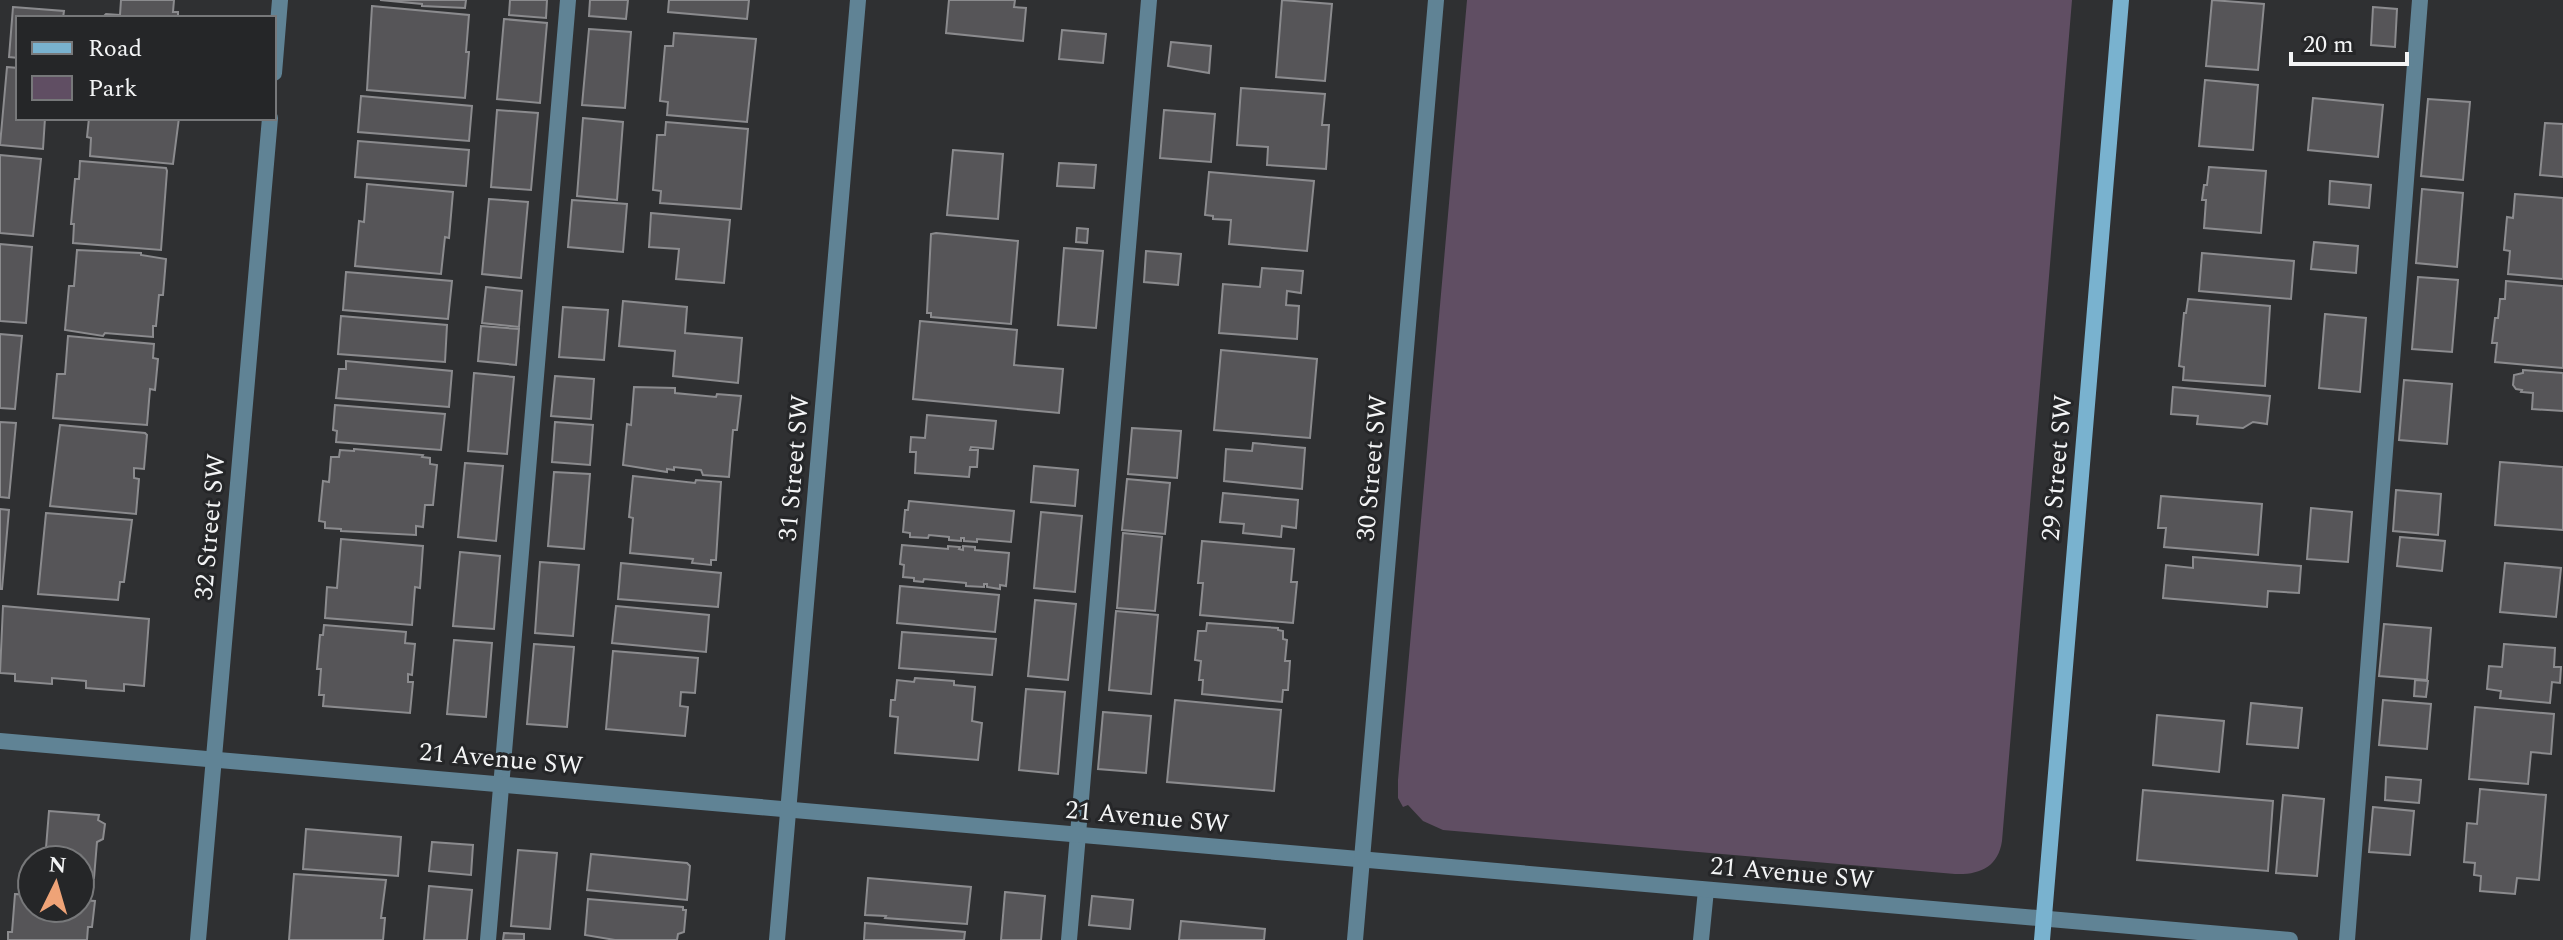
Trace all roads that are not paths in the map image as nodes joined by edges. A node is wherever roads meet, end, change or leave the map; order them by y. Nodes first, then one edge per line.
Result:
1 (280, 0) edge
2 (568, 0) edge
3 (858, 0) edge
4 (1149, 0) edge
5 (1436, 0) edge
6 (2121, 0) edge
7 (2420, 0) edge
8 (276, 49) edge
9 (270, 120) edge
10 (0, 741) edge
11 (214, 758) junction
12 (502, 783) junction
13 (788, 808) junction
14 (1079, 835) junction
15 (1362, 860) junction
16 (1706, 890) junction
17 (2044, 918) junction
18 (198, 940) edge
19 (488, 940) edge
20 (777, 940) edge
21 (1069, 940) edge
22 (1355, 940) edge
23 (1701, 940) edge
24 (2042, 940) edge
25 (2290, 940) edge
26 (2347, 940) edge

1 - 8 street
2 - 12 street
3 - 13 street, 31 Street SW
4 - 14 street
5 - 15 street, 30 Street SW
6 - 17 street, 29 Street SW
7 - 26 street
9 - 11 street, 32 Street SW
10 - 11 street, 21 Avenue SW
11 - 12 street, 21 Avenue SW
11 - 18 street, 32 Street SW
12 - 13 street, 21 Avenue SW
12 - 19 street
13 - 14 street, 21 Avenue SW
13 - 20 street, 31 Street SW
14 - 15 street, 21 Avenue SW
14 - 21 street
15 - 16 street, 21 Avenue SW
15 - 22 street, 30 Street SW
16 - 17 street, 21 Avenue SW
16 - 23 street
17 - 24 street, 29 Street SW
17 - 25 street, 21 Avenue SW

